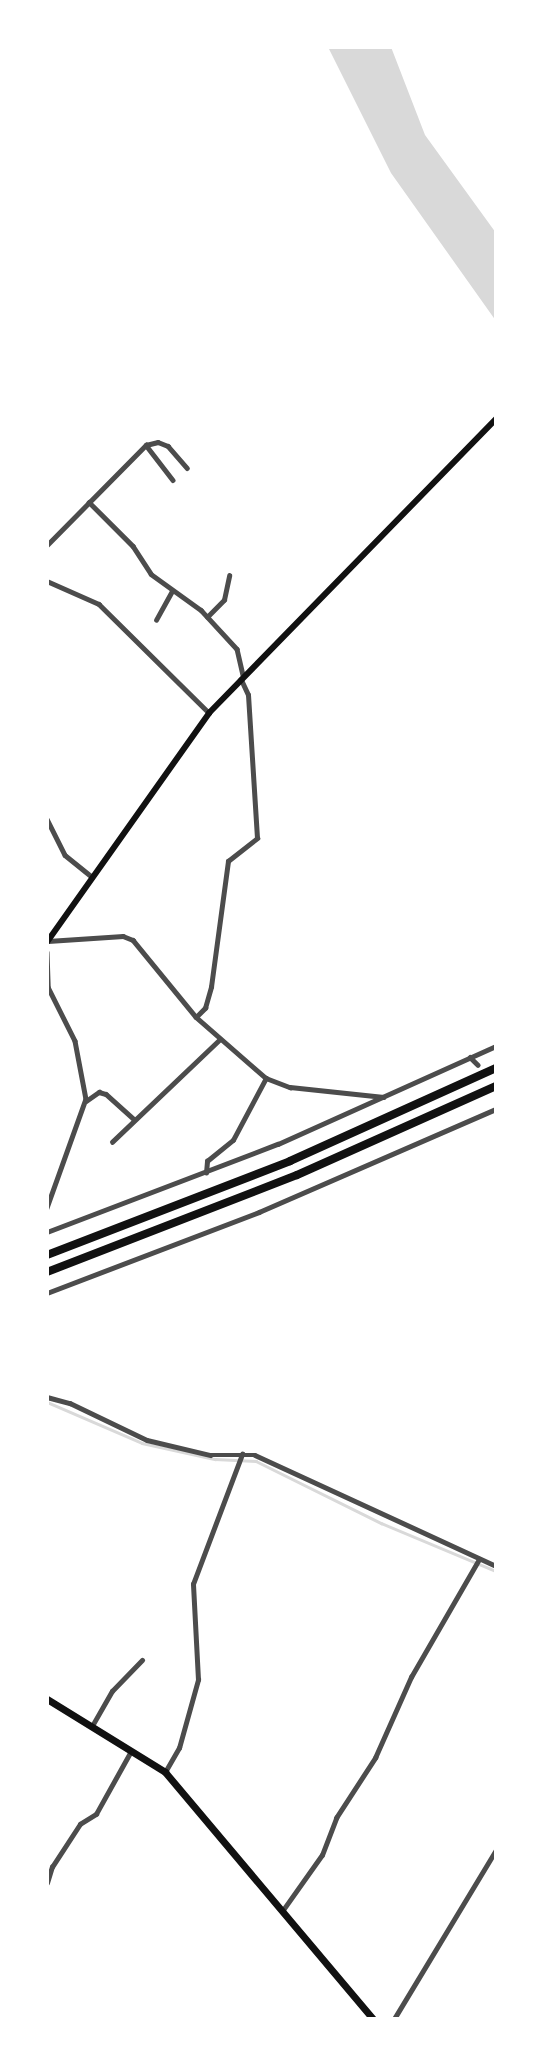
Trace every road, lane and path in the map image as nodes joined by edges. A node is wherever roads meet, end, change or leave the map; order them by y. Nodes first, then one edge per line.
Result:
1 (496, 419) edge
2 (146, 445) junction
3 (187, 468) dead end
4 (173, 480) dead end
5 (89, 502) junction
6 (47, 545) edge
7 (229, 576) dead end
8 (47, 581) edge
9 (172, 591) junction
10 (207, 617) junction
11 (156, 620) dead end
12 (242, 678) junction
13 (209, 713) junction
14 (47, 819) edge
15 (92, 877) junction
16 (48, 941) edge
17 (47, 952) edge
18 (196, 1017) junction
19 (219, 1040) junction
20 (496, 1045) edge
21 (470, 1057) junction
22 (478, 1065) dead end
23 (496, 1068) edge
24 (267, 1078) junction
25 (496, 1086) edge
26 (384, 1097) junction
27 (86, 1101) junction
28 (496, 1109) edge
29 (134, 1119) junction
30 (112, 1142) dead end
31 (206, 1173) junction
32 (47, 1208) edge
33 (47, 1232) edge
34 (47, 1255) edge
35 (47, 1272) edge
36 (47, 1293) edge
37 (47, 1397) edge
38 (241, 1455) junction
39 (478, 1562) junction
40 (496, 1566) edge
41 (142, 1660) dead end
42 (47, 1699) edge
43 (92, 1726) junction
44 (132, 1751) junction
45 (165, 1772) junction
46 (496, 1850) edge
47 (47, 1883) edge
48 (283, 1910) junction
49 (373, 2019) edge
50 (394, 2019) edge

1 - 12 main road
2 - 3 street
2 - 4 street
2 - 5 street
5 - 6 street
5 - 9 street
7 - 10 street
8 - 13 street
9 - 10 street
9 - 11 street
10 - 12 street
12 - 13 main road
12 - 18 street
13 - 15 main road
14 - 15 street
15 - 16 main road
16 - 18 street
17 - 27 street
18 - 19 street
19 - 24 street
19 - 29 street
20 - 21 street
21 - 22 street
21 - 26 street
23 - 34 highway
24 - 26 street
24 - 31 street
25 - 35 highway
26 - 31 street
27 - 29 street
27 - 32 street
28 - 36 street
29 - 30 street
31 - 33 street
37 - 38 street
38 - 39 street
38 - 45 street
39 - 40 street
39 - 48 street
41 - 43 street
42 - 43 highway
43 - 44 highway
44 - 45 highway
44 - 47 street
45 - 48 highway
46 - 50 street
48 - 49 highway

